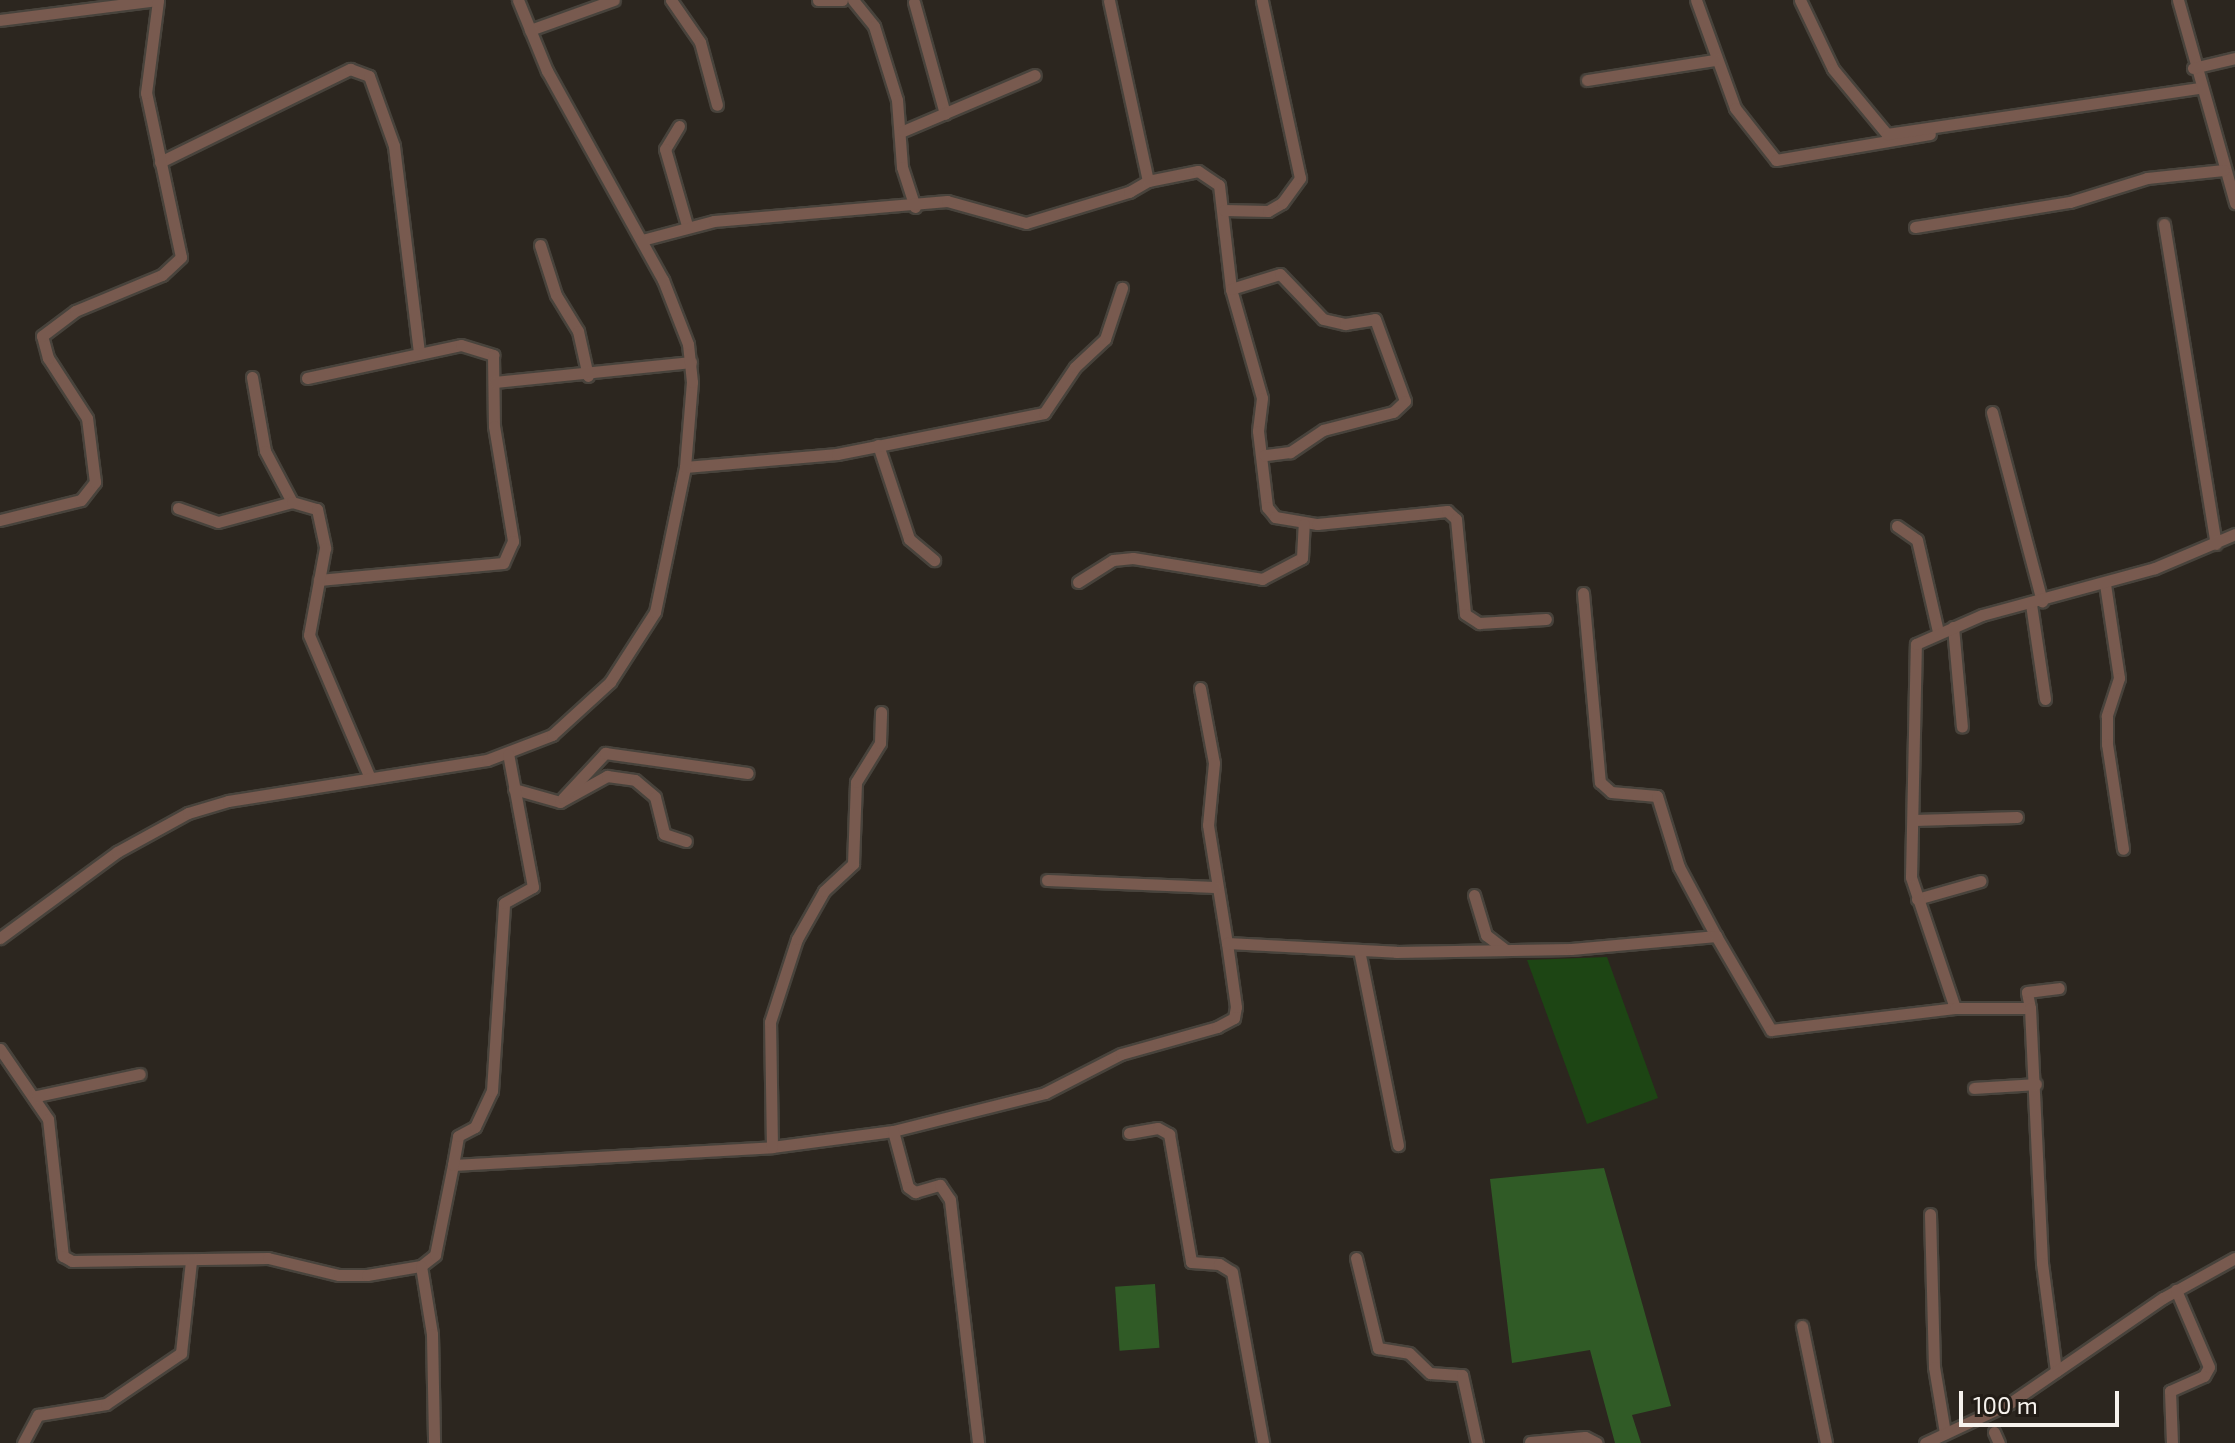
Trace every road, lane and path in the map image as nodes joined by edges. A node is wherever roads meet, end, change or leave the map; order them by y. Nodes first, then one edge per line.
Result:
1 (158, 0) edge
2 (518, 0) edge
3 (614, 0) edge
4 (671, 0) edge
5 (818, 0) edge
6 (842, 0) edge
7 (853, 0) edge
8 (1109, 0) edge
9 (1262, 0) edge
10 (1696, 0) edge
11 (1800, 0) edge
12 (2178, 0) edge
13 (914, 2) edge
14 (0, 20) edge
15 (530, 30) junction
16 (2235, 58) edge
17 (1715, 60) junction
18 (2193, 68) junction
19 (1035, 75) dead end
20 (1587, 80) dead end
21 (2200, 88) junction
22 (717, 105) dead end
23 (945, 114) junction
24 (1963, 121) junction
25 (679, 126) dead end
26 (903, 131) junction
27 (160, 162) junction
28 (2224, 170) junction
29 (1148, 181) junction
30 (2235, 203) edge
31 (915, 207) junction
32 (1224, 210) junction
33 (2164, 224) dead end
34 (687, 225) junction
35 (1915, 227) dead end
36 (642, 240) junction
37 (540, 245) dead end
38 (1122, 288) dead end
39 (1231, 289) junction
40 (419, 353) junction
41 (691, 362) junction
42 (588, 376) junction
43 (252, 377) dead end
44 (307, 378) dead end
45 (495, 382) junction
46 (1992, 412) dead end
47 (878, 445) junction
48 (1264, 455) junction
49 (685, 467) junction
50 (292, 502) junction
51 (178, 508) dead end
52 (0, 520) edge
53 (1304, 524) junction
54 (1897, 526) dead end
55 (2235, 534) edge
56 (2216, 544) junction
57 (934, 560) dead end
58 (319, 580) junction
59 (1078, 582) dead end
60 (2105, 584) junction
61 (1583, 593) dead end
62 (2037, 602) junction
63 (1546, 619) dead end
64 (1953, 627) junction
65 (1938, 632) junction
66 (1200, 688) dead end
67 (2045, 699) dead end
68 (881, 712) dead end
69 (1962, 727) dead end
70 (508, 754) junction
71 (748, 773) dead end
72 (370, 778) junction
73 (514, 789) junction
74 (560, 802) junction
75 (2017, 817) dead end
76 (1914, 820) junction
77 (686, 841) dead end
78 (2123, 849) dead end
79 (1047, 880) dead end
80 (1980, 881) dead end
81 (1215, 887) junction
82 (1474, 895) dead end
83 (1917, 899) junction
84 (1716, 936) junction
85 (0, 938) edge
86 (1227, 943) junction
87 (1359, 950) junction
88 (1506, 950) junction
89 (2059, 988) dead end
90 (1955, 1008) junction
91 (2030, 1008) junction
92 (0, 1049) edge
93 (140, 1074) dead end
94 (2036, 1084) junction
95 (1974, 1088) dead end
96 (37, 1096) junction
97 (893, 1131) junction
98 (1129, 1133) dead end
99 (1398, 1145) dead end
100 (772, 1147) junction
101 (453, 1165) junction
102 (1930, 1214) dead end
103 (1356, 1258) dead end
104 (2232, 1260) edge
105 (191, 1261) junction
106 (421, 1266) junction
107 (2235, 1274) edge
108 (2176, 1290) junction
109 (1802, 1326) dead end
110 (2056, 1371) junction
111 (1945, 1433) junction
112 (1530, 1442) edge
113 (23, 1443) edge
114 (434, 1443) edge
115 (978, 1443) edge
116 (1263, 1443) edge
117 (1477, 1443) edge
118 (1597, 1443) edge
119 (1826, 1443) edge
120 (1925, 1443) edge
121 (2172, 1443) edge

1 - 14 street
1 - 27 street
2 - 15 street
3 - 15 street
4 - 22 street
5 - 6 street
7 - 26 street
8 - 29 street
9 - 32 street
10 - 17 street
11 - 24 street
12 - 18 street
13 - 23 street
15 - 36 street
16 - 18 street
17 - 20 street
17 - 24 street
18 - 21 street
19 - 23 street
21 - 24 street
21 - 28 street
23 - 26 street
25 - 34 street
26 - 31 street
27 - 40 street
27 - 52 street
28 - 30 street
28 - 35 street
29 - 31 street
29 - 32 street
31 - 34 street
32 - 39 street
33 - 56 street
34 - 36 street
36 - 41 street
37 - 42 street
38 - 47 street
39 - 48 street
39 - 48 street
40 - 44 street
40 - 45 street
41 - 42 street
41 - 49 street
42 - 45 street
43 - 50 street
45 - 58 street
46 - 62 street
47 - 49 street
47 - 57 street
48 - 53 street
49 - 70 street
50 - 51 street
50 - 58 street
53 - 59 street
53 - 63 street
54 - 65 street
55 - 56 street
56 - 60 street
58 - 72 street
60 - 62 street
60 - 78 street
61 - 84 street
62 - 64 street
62 - 67 street
64 - 65 street
64 - 69 street
65 - 76 street
66 - 81 street
68 - 100 street
70 - 72 street
70 - 73 street
71 - 74 street
72 - 85 street
73 - 74 street
73 - 101 street
74 - 77 street
75 - 76 street
76 - 83 street
79 - 81 street
80 - 83 street
81 - 86 street
82 - 88 street
83 - 90 street
84 - 88 street
84 - 90 street
86 - 87 street
86 - 97 street
87 - 88 street
87 - 99 street
89 - 91 street
90 - 91 street
91 - 94 street
92 - 96 street
93 - 96 street
94 - 95 street
94 - 110 street
96 - 105 street
97 - 100 street
97 - 115 street
98 - 116 street
100 - 101 street
101 - 106 street
102 - 111 street
103 - 117 street
104 - 107 street
104 - 108 street
105 - 106 street
105 - 113 street
106 - 114 street
108 - 110 street
108 - 121 street
109 - 119 street
110 - 111 street
111 - 120 street
112 - 118 street

